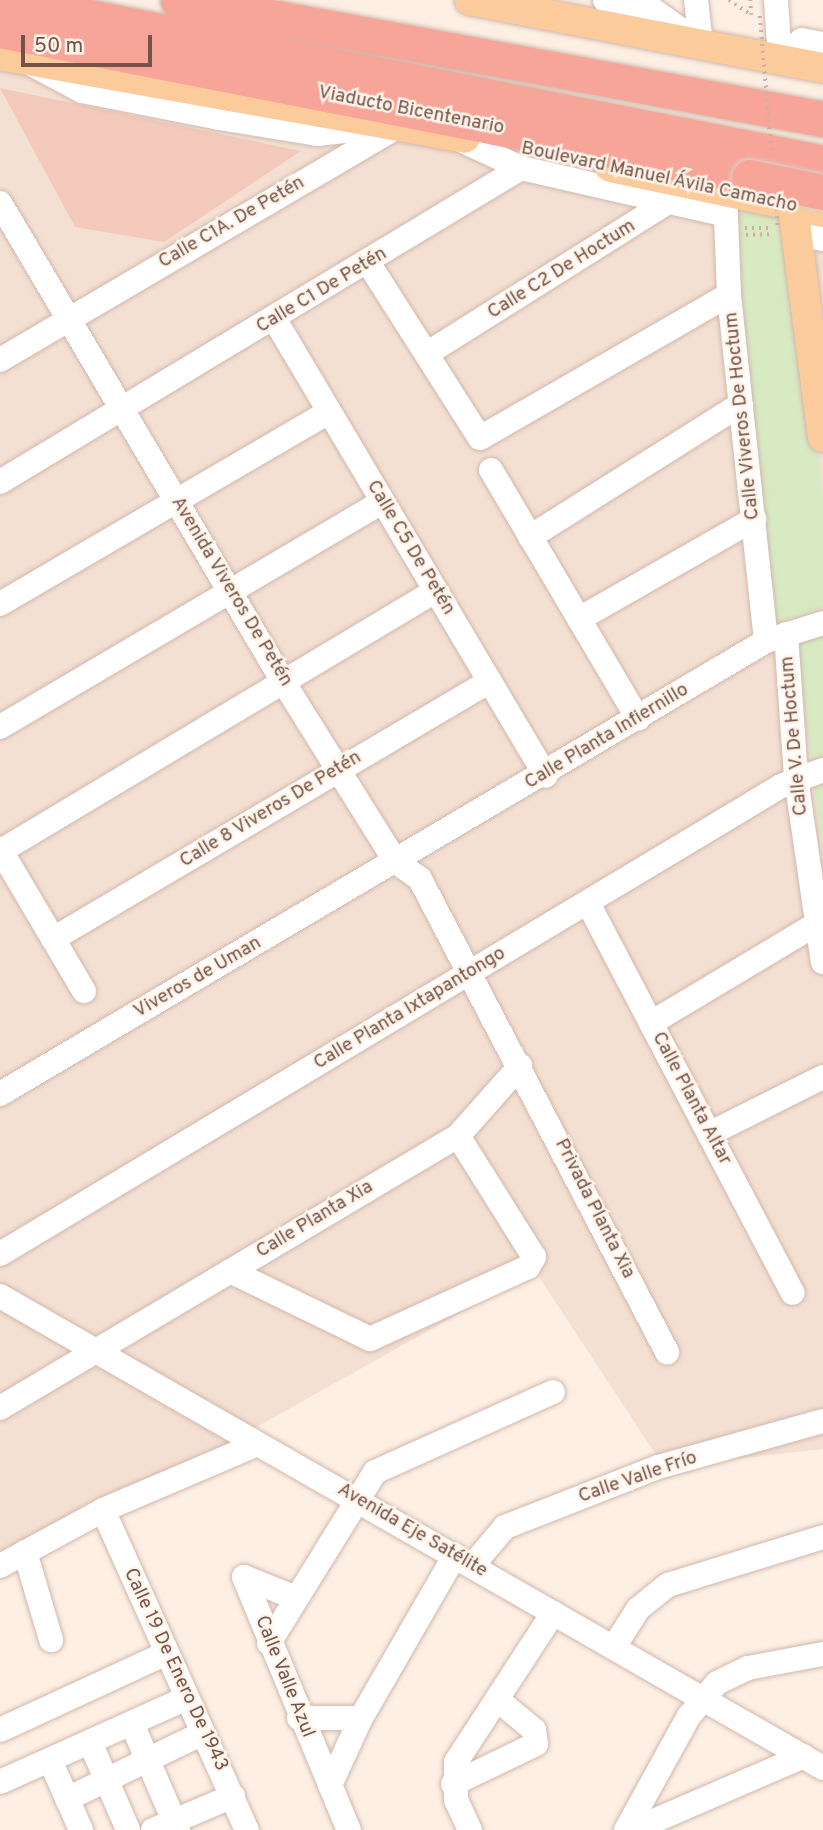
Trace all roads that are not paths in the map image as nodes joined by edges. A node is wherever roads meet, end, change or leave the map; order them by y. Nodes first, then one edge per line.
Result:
1 (3, 0) edge
2 (178, 0) edge
3 (470, 0) edge
4 (605, 0) edge
5 (696, 0) edge
6 (768, 8) edge
7 (823, 27) edge
8 (813, 42) edge
9 (701, 44) junction
10 (5, 51) edge
11 (780, 61) junction
12 (823, 68) edge
13 (820, 117) edge
14 (394, 126) junction
15 (450, 135) junction
16 (823, 163) edge
17 (521, 168) junction
18 (695, 185) junction
19 (0, 203) edge
20 (726, 203) junction
21 (668, 204) junction
22 (823, 212) edge
23 (798, 217) edge
24 (8, 235) edge
25 (369, 264) junction
26 (729, 295) junction
27 (67, 318) junction
28 (275, 320) junction
29 (428, 353) junction
30 (818, 356) edge
31 (0, 360) edge
32 (741, 404) junction
33 (121, 408) junction
34 (328, 412) junction
35 (823, 437) edge
36 (491, 470) dead end
37 (0, 482) edge
38 (177, 501) junction
39 (382, 502) junction
40 (754, 519) junction
41 (530, 537) junction
42 (435, 591) junction
43 (230, 593) junction
44 (0, 604) edge
45 (579, 619) junction
46 (823, 623) edge
47 (776, 637) junction
48 (489, 681) junction
49 (284, 683) junction
50 (638, 719) junction
51 (0, 727) edge
52 (338, 769) junction
53 (823, 770) edge
54 (546, 776) junction
55 (796, 779) junction
56 (0, 850) edge
57 (396, 862) junction
58 (589, 905) junction
59 (821, 921) edge
60 (53, 939) junction
61 (823, 962) edge
62 (469, 973) junction
63 (84, 991) dead end
64 (651, 1023) junction
65 (520, 1066) junction
66 (823, 1077) edge
67 (0, 1094) edge
68 (709, 1134) junction
69 (458, 1136) junction
70 (0, 1254) edge
71 (230, 1271) junction
72 (793, 1293) dead end
73 (0, 1296) edge
74 (97, 1350) junction
75 (667, 1352) dead end
76 (554, 1392) dead end
77 (0, 1408) edge
78 (823, 1421) edge
79 (253, 1446) junction
80 (355, 1497) junction
81 (103, 1510) junction
82 (823, 1537) edge
83 (26, 1552) junction
84 (464, 1560) junction
85 (0, 1566) edge
86 (296, 1598) junction
87 (553, 1613) junction
88 (51, 1640) dead end
89 (269, 1643) junction
90 (614, 1647) junction
91 (167, 1653) junction
92 (823, 1654) edge
93 (702, 1697) junction
94 (187, 1698) junction
95 (498, 1700) junction
96 (299, 1718) junction
97 (361, 1718) junction
98 (132, 1724) junction
99 (0, 1730) edge
100 (203, 1733) junction
101 (90, 1742) junction
102 (50, 1760) junction
103 (148, 1760) junction
104 (814, 1762) edge
105 (107, 1779) junction
106 (0, 1782) edge
107 (453, 1784) junction
108 (330, 1785) junction
109 (233, 1796) junction
110 (67, 1799) junction
111 (169, 1827) edge
112 (81, 1830) edge
113 (128, 1830) edge
114 (247, 1830) edge
115 (349, 1830) edge
116 (470, 1830) edge
117 (626, 1830) edge
118 (633, 1830) edge

1 - 16 highway
2 - 13 highway
3 - 9 main road
4 - 9 street
5 - 9 street
6 - 11 street
7 - 8 street
8 - 11 street
9 - 11 main road
10 - 14 main road, Boulevard Manuel Ávila Camacho
10 - 23 highway, Viaducto Bicentenario, bridge
11 - 12 main road
14 - 15 main road, Boulevard Manuel Ávila Camacho
14 - 27 street, Calle C1A. De Petén
15 - 17 street
15 - 18 main road, Boulevard Manuel Ávila Camacho
17 - 21 street
17 - 25 street, Calle C1 De Petén
18 - 20 main road, Boulevard Manuel Ávila Camacho
18 - 21 street, Calle C2 De Hoctum
19 - 24 street, Avenida Viveros De Petén
20 - 21 street
20 - 23 main road, Boulevard Manuel Ávila Camacho
20 - 26 street, Calle Viveros De Hoctum
21 - 29 street, Calle C2 De Hoctum
22 - 23 main road, Boulevard Manuel Ávila Camacho
23 - 30 main road
24 - 27 street, Avenida Viveros De Petén
25 - 28 street, Calle C1 De Petén
25 - 29 street
26 - 29 street
26 - 32 street, Calle Viveros De Hoctum
27 - 31 street, Calle C1A. De Petén
27 - 33 street, Avenida Viveros De Petén
28 - 33 street, Calle C1 De Petén
28 - 34 street, Calle C5 De Petén
30 - 35 main road
32 - 40 street, Calle Viveros De Hoctum
32 - 41 street
33 - 37 street, Calle C1 De Petén
33 - 38 street, Avenida Viveros De Petén
34 - 38 street
34 - 39 street, Calle C5 De Petén
36 - 41 street
38 - 43 street, Avenida Viveros De Petén
38 - 44 street
39 - 42 street, Calle C5 De Petén
39 - 43 street
40 - 45 street
40 - 47 street, Calle Viveros De Hoctum
41 - 45 street
42 - 48 street, Calle C5 De Petén
42 - 49 street
43 - 49 street, Avenida Viveros De Petén
43 - 51 street
45 - 50 street
46 - 47 street, Calle Planta Infiernillo
47 - 50 street, Calle Planta Infiernillo
47 - 55 street, Calle V. De Hoctum
48 - 52 street, Calle 8 Viveros De Petén
48 - 54 street, Calle C5 De Petén
49 - 52 street, Avenida Viveros De Petén
49 - 56 street
50 - 54 street, Calle Planta Infiernillo
52 - 57 street, Avenida Viveros De Petén
52 - 60 street, Calle 8 Viveros De Petén
53 - 55 street, Calle Planta Ixtapantongo
54 - 57 street, Calle Planta Infiernillo
55 - 58 street, Calle Planta Ixtapantongo
55 - 59 street, Calle V. De Hoctum
56 - 60 street
57 - 62 street, Avenida Viveros De Petén
57 - 67 street, Viveros de Uman
58 - 62 street, Calle Planta Ixtapantongo
58 - 64 street, Calle Planta Altar
59 - 61 street, Calle V. De Hoctum
59 - 64 street
60 - 63 street
62 - 65 street
62 - 70 street, Calle Planta Ixtapantongo
64 - 68 street, Calle Planta Altar
65 - 69 street, Calle Planta Xia
65 - 75 street, Privada Planta Xia
66 - 68 street
68 - 72 street, Calle Planta Altar
69 - 71 street, Calle Planta Xia
69 - 71 street
71 - 74 street, Calle Planta Xia
73 - 74 street, Avenida Eje Satélite
74 - 77 street, Calle Planta Xia
74 - 79 street, Avenida Eje Satélite
76 - 80 street
78 - 84 street, Calle Valle Frío
79 - 80 street, Avenida Eje Satélite
79 - 81 street
80 - 84 street, Avenida Eje Satélite
80 - 86 street
81 - 83 street
81 - 91 street, Calle 19 De Enero De 1943
82 - 90 street
83 - 85 street
83 - 88 street
84 - 87 street, Avenida Eje Satélite
84 - 97 street, Calle Valle Frío
86 - 89 street
86 - 89 street, Calle Valle Azul
87 - 90 street, Avenida Eje Satélite
87 - 95 street
89 - 96 street, Calle Valle Azul
90 - 93 street, Avenida Eje Satélite
91 - 94 street, Calle 19 De Enero De 1943
91 - 99 street
92 - 93 street
93 - 104 street, Avenida Eje Satélite
93 - 117 street
94 - 98 street
94 - 100 street, Calle 19 De Enero De 1943
95 - 107 street
95 - 107 street
96 - 97 street
96 - 108 street, Calle Valle Azul
97 - 108 street, Calle Valle Frío
98 - 101 street
98 - 103 street
100 - 103 street
100 - 109 street, Calle 19 De Enero De 1943
101 - 102 street
101 - 105 street
102 - 106 street
102 - 110 street
103 - 105 street
103 - 111 street
104 - 118 street
105 - 110 street
105 - 113 street
107 - 116 street
108 - 115 street, Calle Valle Azul
109 - 111 street
109 - 114 street, Calle 19 De Enero De 1943
110 - 112 street

